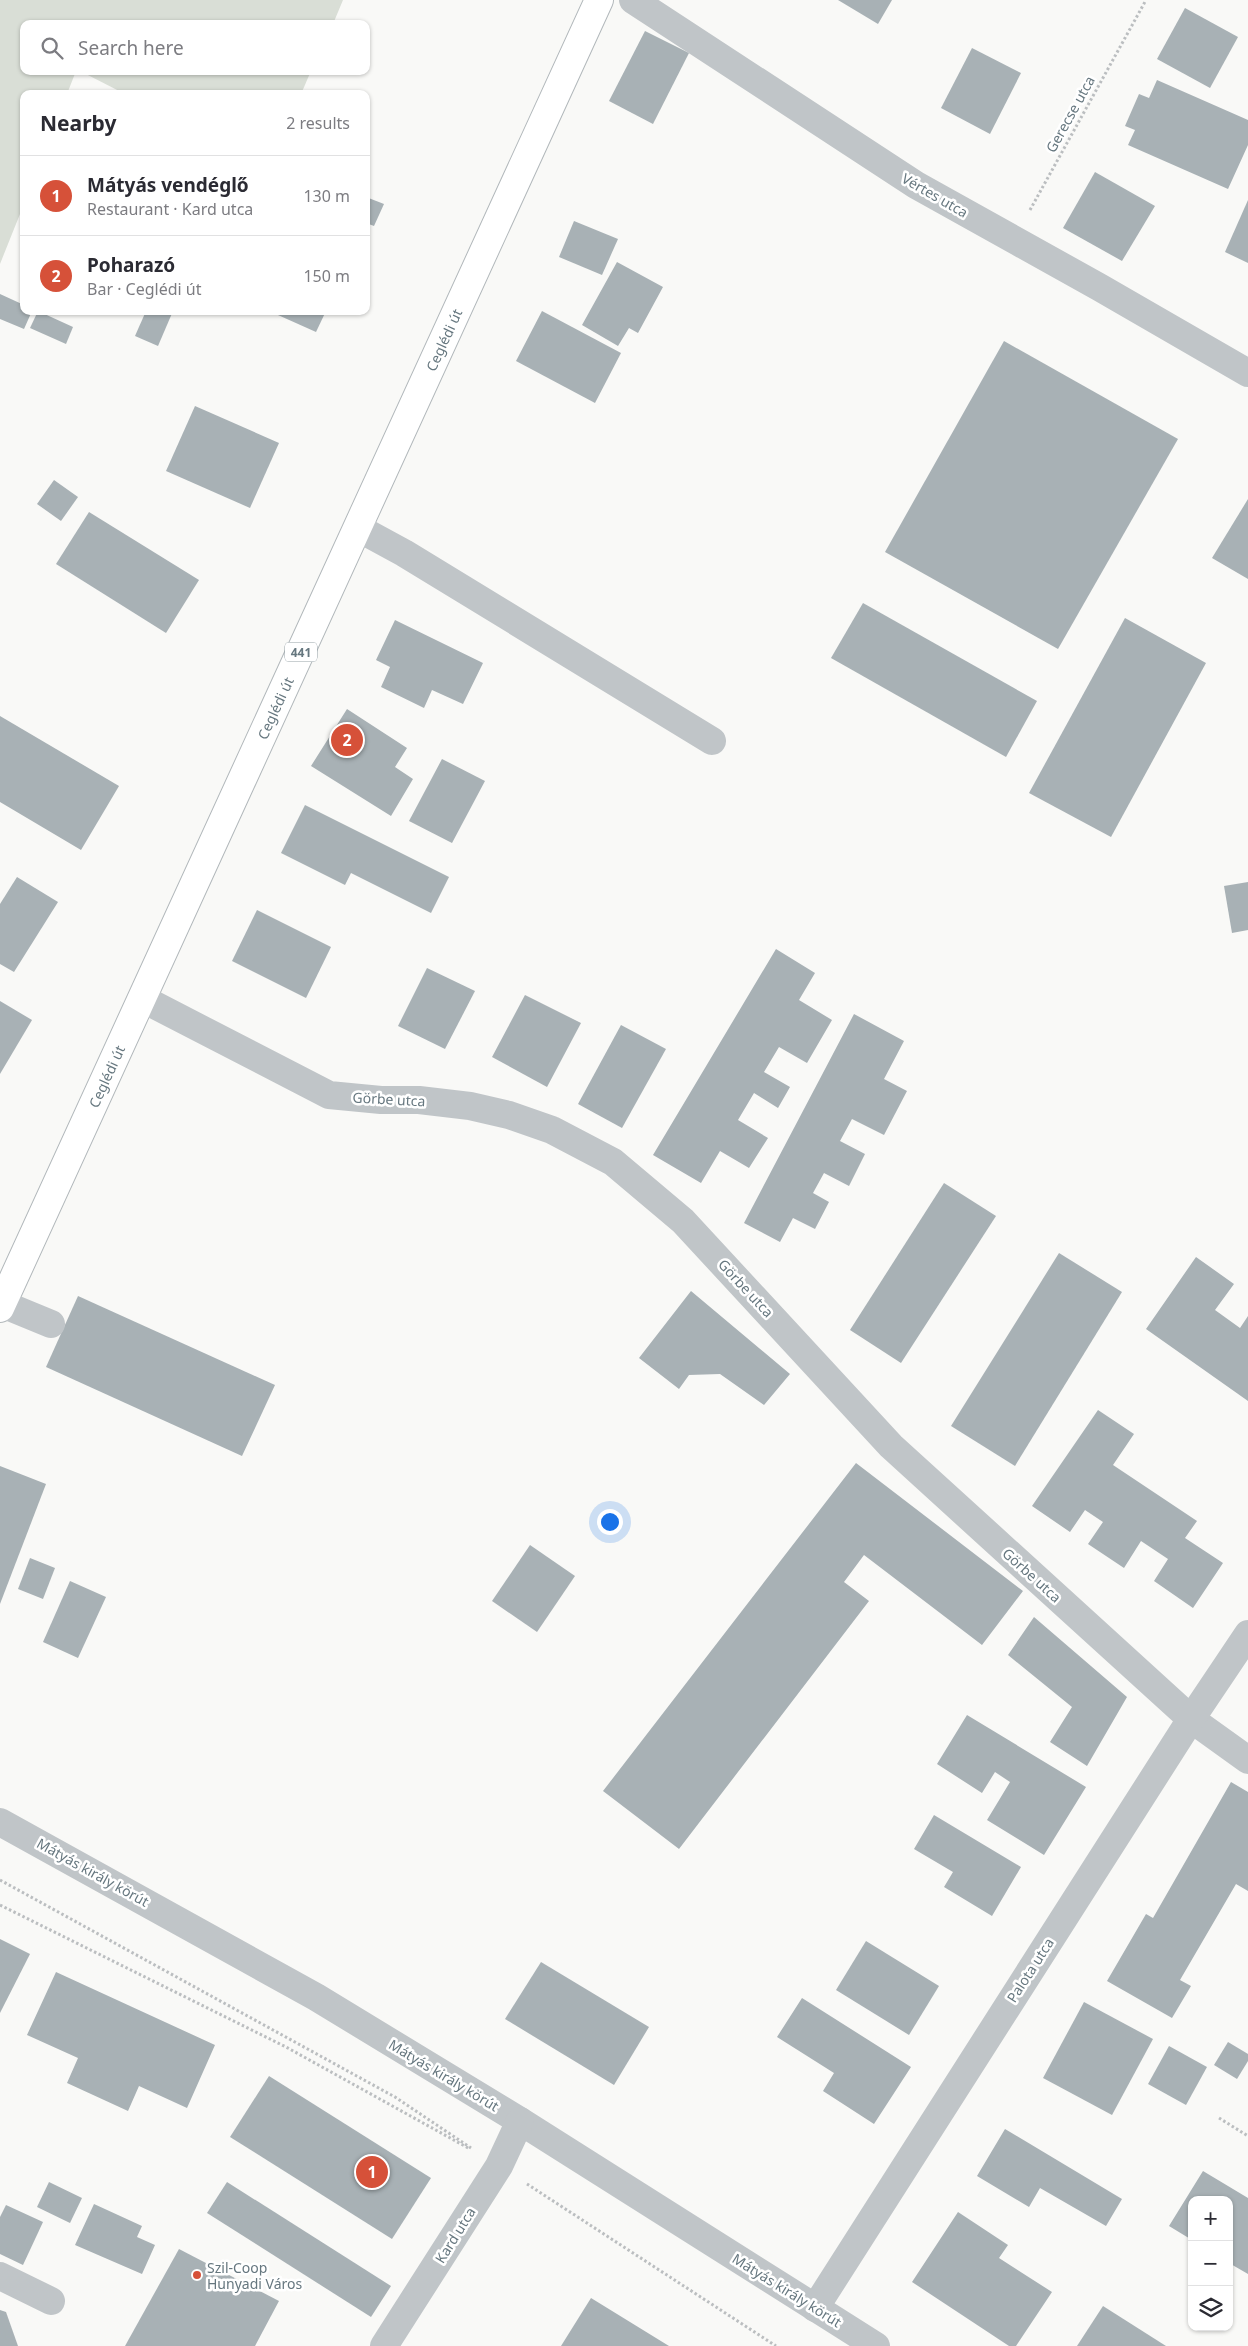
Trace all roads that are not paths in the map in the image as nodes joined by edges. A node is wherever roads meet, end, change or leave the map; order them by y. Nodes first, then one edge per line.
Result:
1 (599, 0) edge
2 (633, 0) edge
3 (1248, 373) edge
4 (358, 528) junction
5 (712, 741) dead end
6 (143, 999) junction
7 (1, 1305) edge
8 (51, 1324) dead end
9 (1248, 1634) edge
10 (1190, 1719) junction
11 (1248, 1760) edge
12 (0, 1822) edge
13 (520, 2121) junction
14 (0, 2276) edge
15 (52, 2301) dead end
16 (815, 2308) junction
17 (384, 2346) edge
18 (876, 2346) edge

1 - 4 main road, Ceglédi út / 441
2 - 3 street, Vértes utca
4 - 5 street
4 - 6 main road, Ceglédi út / 441
6 - 7 main road, Ceglédi út / 441
6 - 10 street, Görbe utca
7 - 8 street
9 - 10 street, Palota utca
10 - 11 street, Görbe utca
10 - 16 street, Palota utca
12 - 13 street, Mátyás király körút
13 - 16 street, Mátyás király körút
13 - 17 street, Kard utca
14 - 15 street
16 - 18 street, Mátyás király körút

